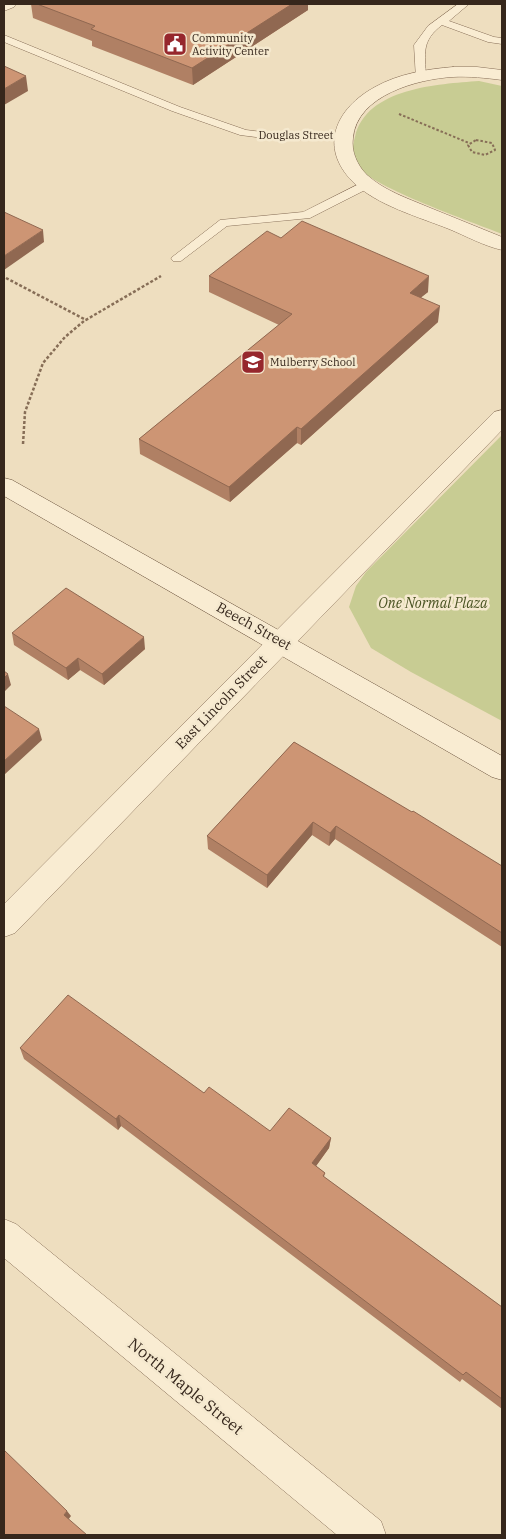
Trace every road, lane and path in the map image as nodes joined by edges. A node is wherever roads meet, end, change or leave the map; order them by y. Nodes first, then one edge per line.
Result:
1 (8, 4) edge
2 (464, 4) edge
3 (4, 6) edge
4 (440, 21) junction
5 (4, 38) edge
6 (502, 41) edge
7 (502, 74) edge
8 (420, 77) junction
9 (366, 101) junction
10 (341, 136) junction
11 (469, 142) junction
12 (365, 185) junction
13 (502, 244) edge
14 (178, 258) joint
15 (6, 278) dead end
16 (86, 320) junction
17 (502, 417) edge
18 (23, 444) dead end
19 (4, 486) edge
20 (280, 641) junction
21 (502, 769) edge
22 (4, 924) edge
23 (4, 1236) edge
24 (367, 1535) edge

1 - 3 street
2 - 4 lane
4 - 6 lane
4 - 8 lane
5 - 10 lane, Douglas Street
7 - 8 street
8 - 9 street
9 - 10 street
9 - 11 path
10 - 12 street, Douglas Street
11 - 11 path
12 - 13 street, Douglas Street
12 - 14 lane
14 - 16 path
15 - 16 path
16 - 18 path
17 - 20 street, East Lincoln Street
19 - 20 street, Beech Street
20 - 21 street, Beech Street
20 - 22 street, East Lincoln Street
23 - 24 street, North Maple Street

